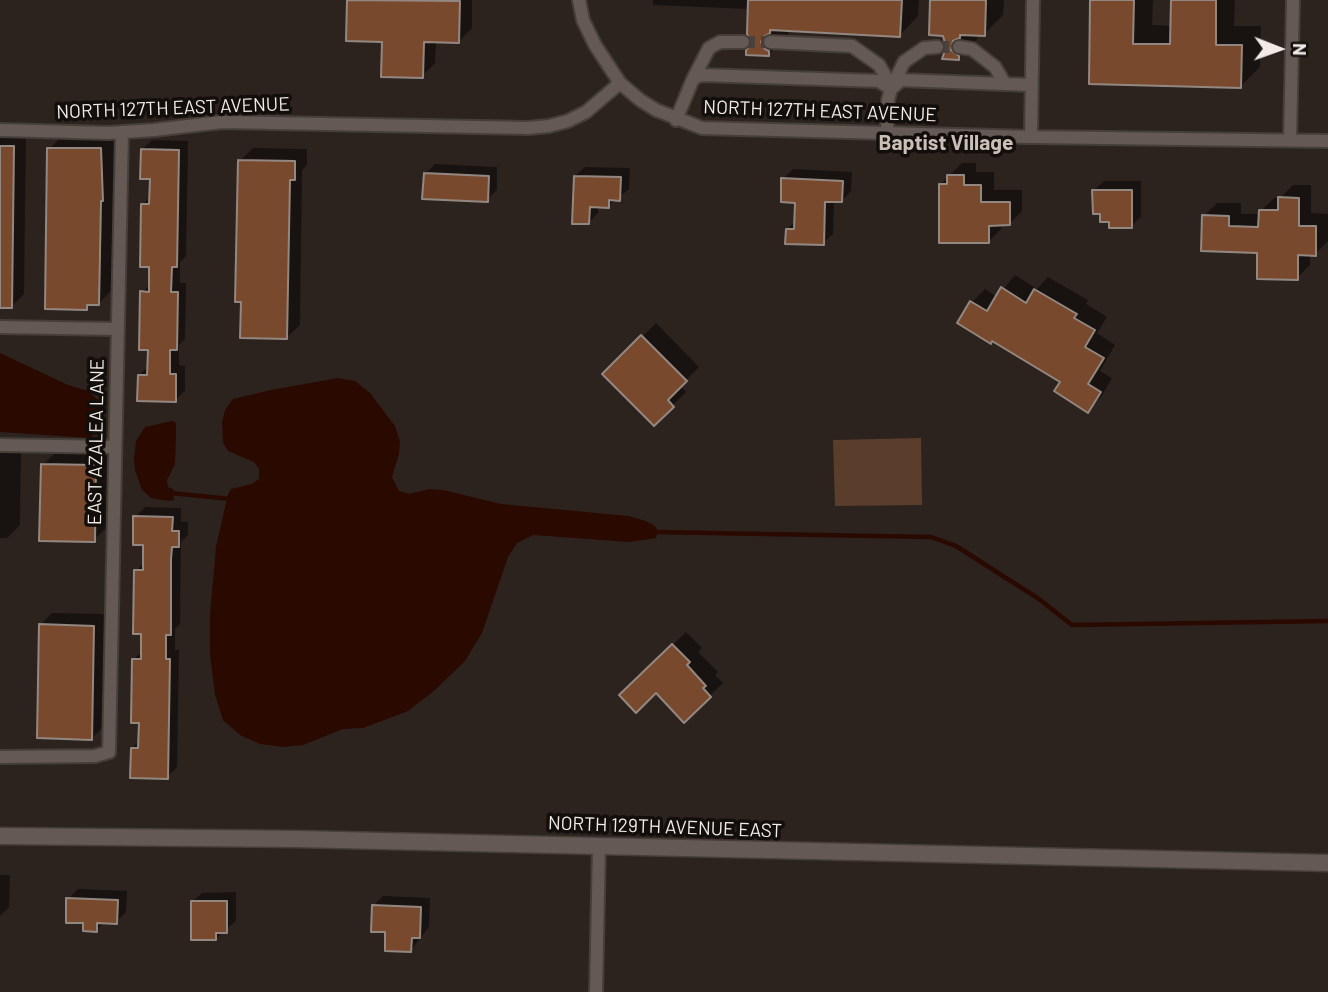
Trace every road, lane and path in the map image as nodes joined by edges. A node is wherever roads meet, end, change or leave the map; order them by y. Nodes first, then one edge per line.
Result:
1 (579, 0) edge
2 (1032, 0) edge
3 (1293, 0) edge
4 (743, 42) tunnel mouth
5 (770, 42) tunnel mouth
6 (937, 47) tunnel mouth
7 (959, 47) tunnel mouth
8 (693, 79) junction
9 (620, 83) junction
10 (1005, 84) junction
11 (1031, 85) junction
12 (891, 88) junction
13 (676, 120) junction
14 (0, 130) edge
15 (122, 132) junction
16 (887, 133) junction
17 (1031, 137) junction
18 (1290, 141) junction
19 (1328, 141) edge
20 (0, 327) edge
21 (117, 329) junction
22 (0, 445) edge
23 (115, 447) junction
24 (0, 757) edge
25 (0, 835) edge
26 (599, 846) junction
27 (1328, 863) edge
28 (596, 992) edge

1 - 9 street
2 - 11 street
3 - 18 street
4 - 8 street
5 - 12 street
6 - 12 street
7 - 10 street
8 - 12 street
8 - 13 street
9 - 13 street, NORTH 127TH EAST AVENUE
9 - 15 street, NORTH 127TH EAST AVENUE
10 - 11 street
10 - 12 street
11 - 17 street
12 - 16 street
13 - 16 street, NORTH 127TH EAST AVENUE
14 - 15 street, NORTH 127TH EAST AVENUE
15 - 21 street, EAST AZALEA LANE
16 - 17 street, NORTH 127TH EAST AVENUE
17 - 18 street, NORTH 127TH EAST AVENUE
18 - 19 street, NORTH 127TH EAST AVENUE
20 - 21 street
21 - 23 street, EAST AZALEA LANE
22 - 23 street
23 - 24 street, EAST AZALEA LANE
25 - 26 street, NORTH 129TH AVENUE EAST
26 - 27 street, NORTH 129TH AVENUE EAST
26 - 28 street

